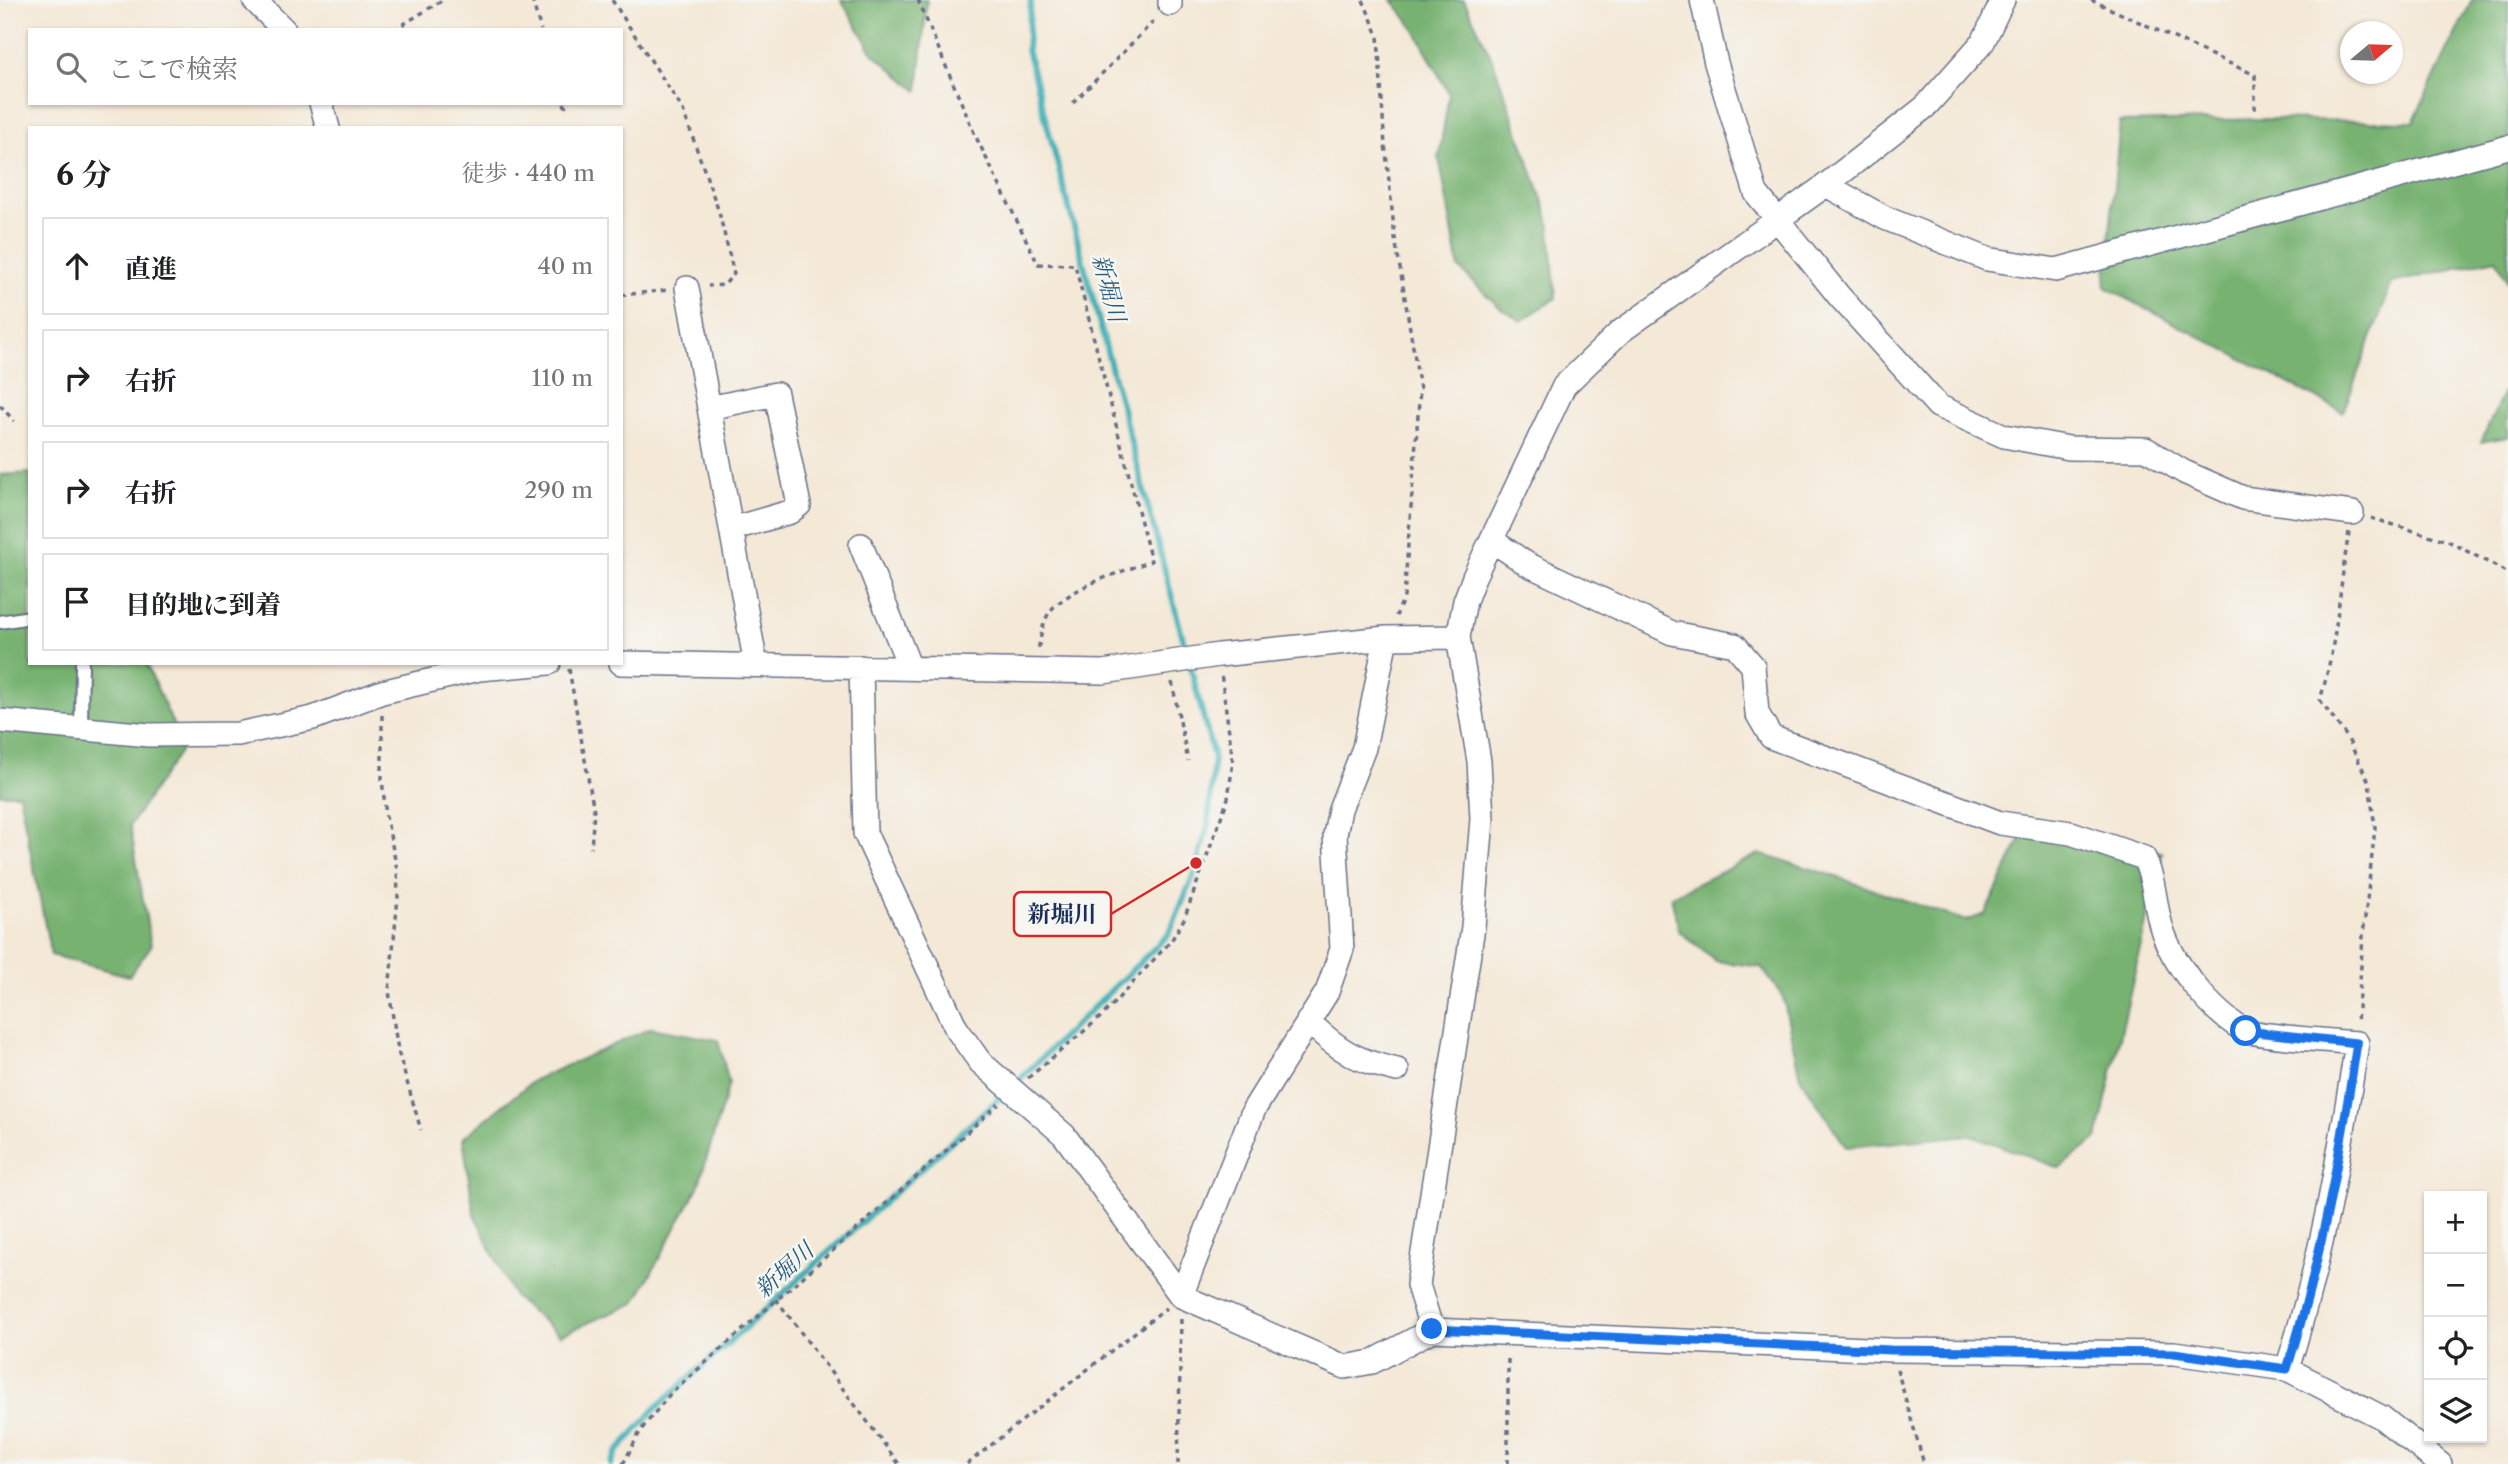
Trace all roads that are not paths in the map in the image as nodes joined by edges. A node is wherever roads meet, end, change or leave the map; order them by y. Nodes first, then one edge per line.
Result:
1 (254, 0) edge
2 (1702, 0) edge
3 (2003, 0) edge
4 (282, 28) edge
5 (322, 105) edge
6 (327, 126) edge
7 (2508, 147) edge
8 (1826, 185) junction
9 (1775, 219) junction
10 (687, 288) road end
11 (709, 408) junction
12 (2353, 513) road end
13 (732, 529) junction
14 (1493, 541) junction
15 (861, 545) dead end
16 (28, 617) edge
17 (0, 622) edge
18 (1458, 637) junction
19 (1386, 638) junction
20 (623, 663) edge
21 (82, 665) edge
22 (502, 665) edge
23 (756, 665) junction
24 (478, 666) edge
25 (861, 667) junction
26 (910, 668) junction
27 (0, 721) edge
28 (81, 729) junction
29 (1308, 1021) junction
30 (1398, 1070) dead end
31 (1181, 1296) junction
32 (1432, 1329) junction
33 (2287, 1369) junction
34 (2440, 1464) edge

1 - 4 street
2 - 9 street
3 - 8 street
5 - 6 street
7 - 8 street
8 - 9 street
9 - 12 street
9 - 14 street
10 - 11 street
11 - 13 street
11 - 13 street
13 - 23 street
14 - 18 street
14 - 33 street
15 - 26 street
16 - 17 lane
18 - 19 street
18 - 32 street
19 - 26 street
19 - 29 street
20 - 23 street
21 - 28 lane
22 - 24 street
23 - 25 street
24 - 28 street
25 - 26 street
25 - 31 street
27 - 28 street
29 - 30 street
29 - 31 street
31 - 32 street
32 - 33 street
33 - 34 street

